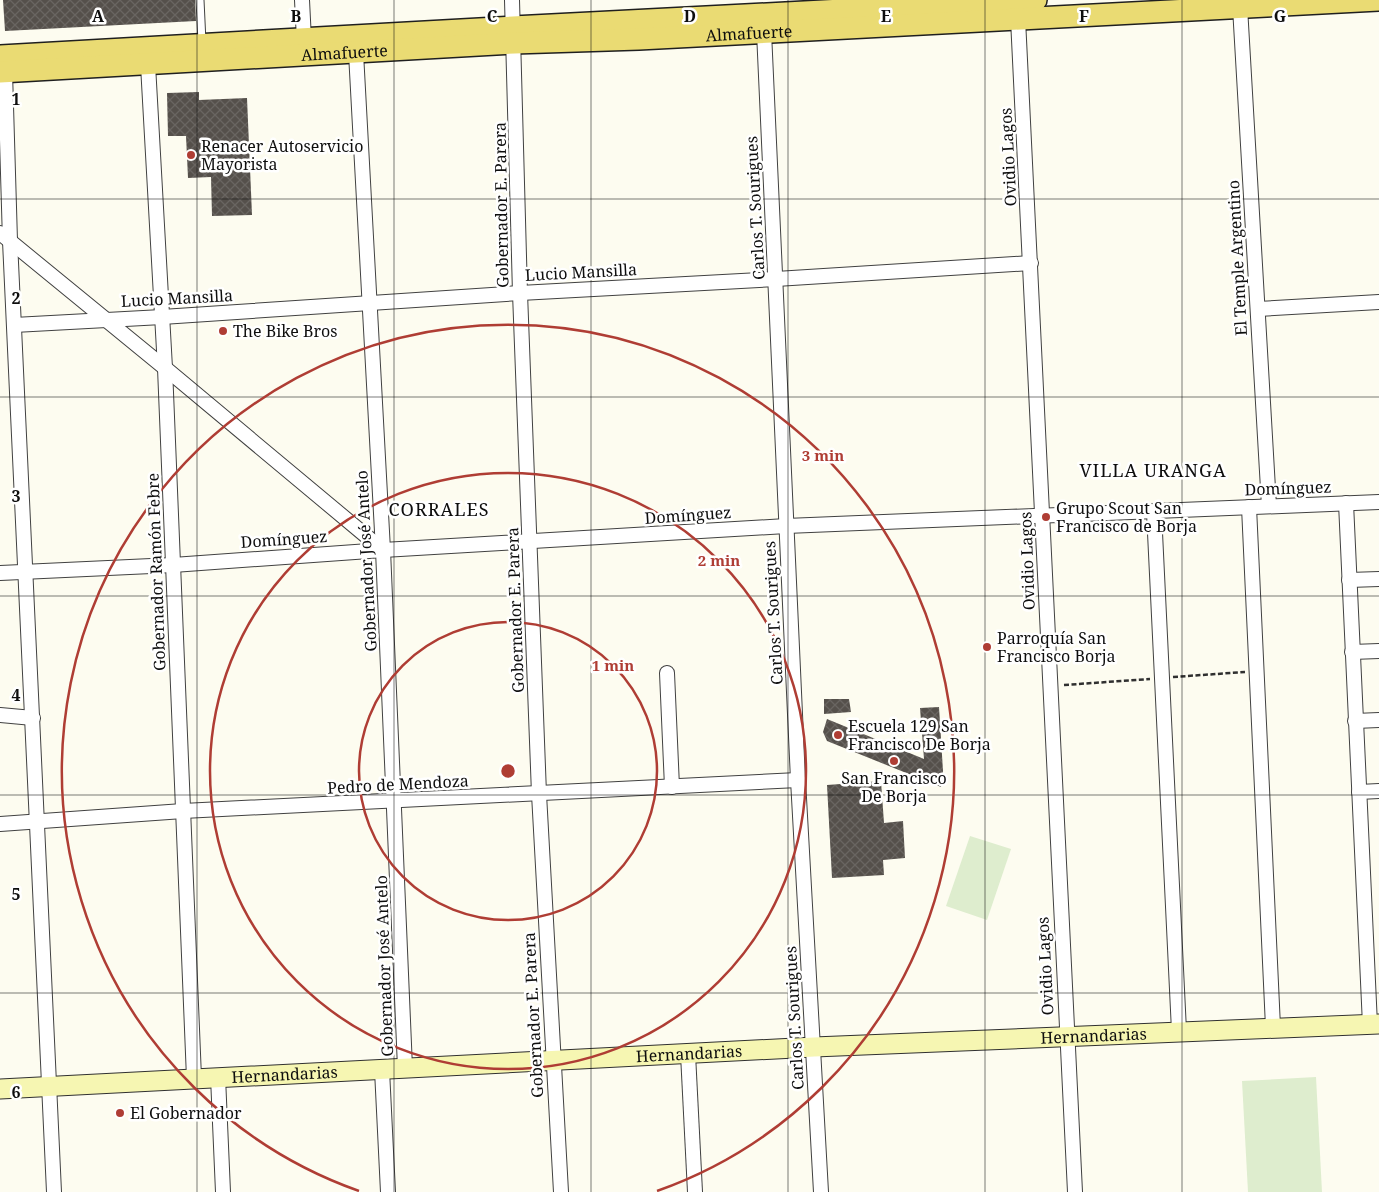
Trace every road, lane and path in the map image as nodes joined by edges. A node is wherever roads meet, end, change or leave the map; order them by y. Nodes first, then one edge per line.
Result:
1 (200, 0) edge
2 (302, 0) edge
3 (512, 0) edge
4 (1036, 0) edge
5 (1379, 0) edge
6 (1240, 7) junction
7 (1018, 18) junction
8 (764, 32) junction
9 (514, 35) junction
10 (304, 40) junction
11 (202, 45) junction
12 (356, 53) junction
13 (148, 65) junction
14 (2, 67) edge
15 (5, 237) edge
16 (1031, 264) junction
17 (776, 279) junction
18 (520, 292) junction
19 (1379, 302) edge
20 (369, 304) junction
21 (1258, 309) junction
22 (162, 317) junction
23 (106, 320) junction
24 (14, 325) junction
25 (165, 368) junction
26 (1379, 502) edge
27 (1346, 504) junction
28 (1269, 506) junction
29 (1249, 507) junction
30 (1154, 512) junction
31 (1042, 516) junction
32 (786, 526) junction
33 (530, 542) junction
34 (383, 550) junction
35 (173, 565) junction
36 (0, 572) edge
37 (26, 572) junction
38 (1379, 579) edge
39 (1349, 580) junction
40 (1379, 651) edge
41 (1352, 652) junction
42 (667, 673) dead end
43 (0, 715) edge
44 (33, 718) junction
45 (1379, 720) edge
46 (1355, 721) junction
47 (798, 780) junction
48 (672, 787) junction
49 (1379, 791) edge
50 (1359, 792) junction
51 (539, 794) junction
52 (395, 801) junction
53 (183, 811) junction
54 (37, 821) junction
55 (0, 824) edge
56 (1375, 1024) edge
57 (1273, 1027) junction
58 (1179, 1031) junction
59 (1066, 1036) junction
60 (814, 1047) junction
61 (688, 1054) junction
62 (553, 1060) junction
63 (405, 1068) junction
64 (382, 1070) junction
65 (218, 1077) junction
66 (194, 1078) junction
67 (49, 1086) junction
68 (0, 1089) edge
69 (54, 1192) edge
70 (223, 1192) edge
71 (388, 1192) edge
72 (561, 1192) edge
73 (695, 1192) edge
74 (821, 1192) edge
75 (1075, 1192) edge

1 - 11 lane
2 - 10 street
3 - 9 street, Gobernador E. Parera
4 - 9 main road, Almafuerte
5 - 6 main road, Almafuerte
6 - 7 main road, Almafuerte
6 - 21 street, El Temple Argentino
7 - 8 main road, Almafuerte
7 - 16 street, Ovidio Lagos
8 - 9 main road, Almafuerte
8 - 17 street, Carlos T. Sourigues
9 - 10 main road, Almafuerte
9 - 12 main road, Almafuerte
9 - 18 street, Gobernador E. Parera
10 - 11 main road, Almafuerte
11 - 14 main road, Almafuerte
12 - 13 main road, Almafuerte
12 - 20 street, Gobernador José Antelo
13 - 14 main road, Almafuerte
13 - 22 street, Gobernador Ramón Febre
14 - 15 street
15 - 23 street
15 - 24 street
16 - 17 street, Lucio Mansilla
16 - 31 street, Ovidio Lagos
17 - 18 street, Lucio Mansilla
17 - 32 street, Carlos T. Sourigues
18 - 20 street, Lucio Mansilla
18 - 33 street, Gobernador E. Parera
19 - 21 street
20 - 22 street, Lucio Mansilla
20 - 34 street, Gobernador José Antelo
21 - 28 street, El Temple Argentino
22 - 23 street, Lucio Mansilla
22 - 25 street, Gobernador Ramón Febre
23 - 24 street, Lucio Mansilla
23 - 25 street
24 - 37 street
25 - 34 street
25 - 35 street, Gobernador Ramón Febre
26 - 27 street, Domínguez
27 - 28 street, Domínguez
27 - 39 street
28 - 29 street, Domínguez
29 - 30 street, Domínguez
29 - 57 street
30 - 31 street, Domínguez
30 - 58 street
31 - 32 street, Domínguez
31 - 59 street, Ovidio Lagos
32 - 33 street, Domínguez
32 - 47 street, Carlos T. Sourigues
33 - 34 street, Domínguez
33 - 51 street, Gobernador E. Parera
34 - 35 street, Domínguez
34 - 52 street, Gobernador José Antelo
35 - 37 street, Domínguez
35 - 53 street, Gobernador Ramón Febre
36 - 37 street, Domínguez
37 - 44 street
38 - 39 street
39 - 41 street
40 - 41 street
41 - 46 street
42 - 48 street
43 - 44 street
44 - 54 street
45 - 46 street
46 - 50 street
47 - 48 street, Pedro de Mendoza
47 - 60 street, Carlos T. Sourigues
48 - 51 street, Pedro de Mendoza
49 - 50 street
50 - 56 street
51 - 52 street, Pedro de Mendoza
51 - 62 street, Gobernador E. Parera
52 - 53 street, Pedro de Mendoza
52 - 63 street, Gobernador José Antelo
53 - 54 street, Pedro de Mendoza
53 - 66 street, Gobernador Ramón Febre
54 - 55 street, Pedro de Mendoza
54 - 67 street
56 - 57 street, Hernandarias
57 - 58 street, Hernandarias
58 - 59 street, Hernandarias
59 - 60 street, Hernandarias
59 - 75 street, Ovidio Lagos
60 - 61 street, Hernandarias
60 - 74 street, Carlos T. Sourigues
61 - 62 street, Hernandarias
61 - 73 street
62 - 63 street, Hernandarias
62 - 72 street, Gobernador E. Parera
63 - 64 street, Hernandarias
64 - 65 street, Hernandarias
64 - 71 street, Gobernador José Antelo
65 - 66 street, Hernandarias
65 - 70 street
66 - 67 street, Hernandarias
67 - 68 street, Hernandarias
67 - 69 street

